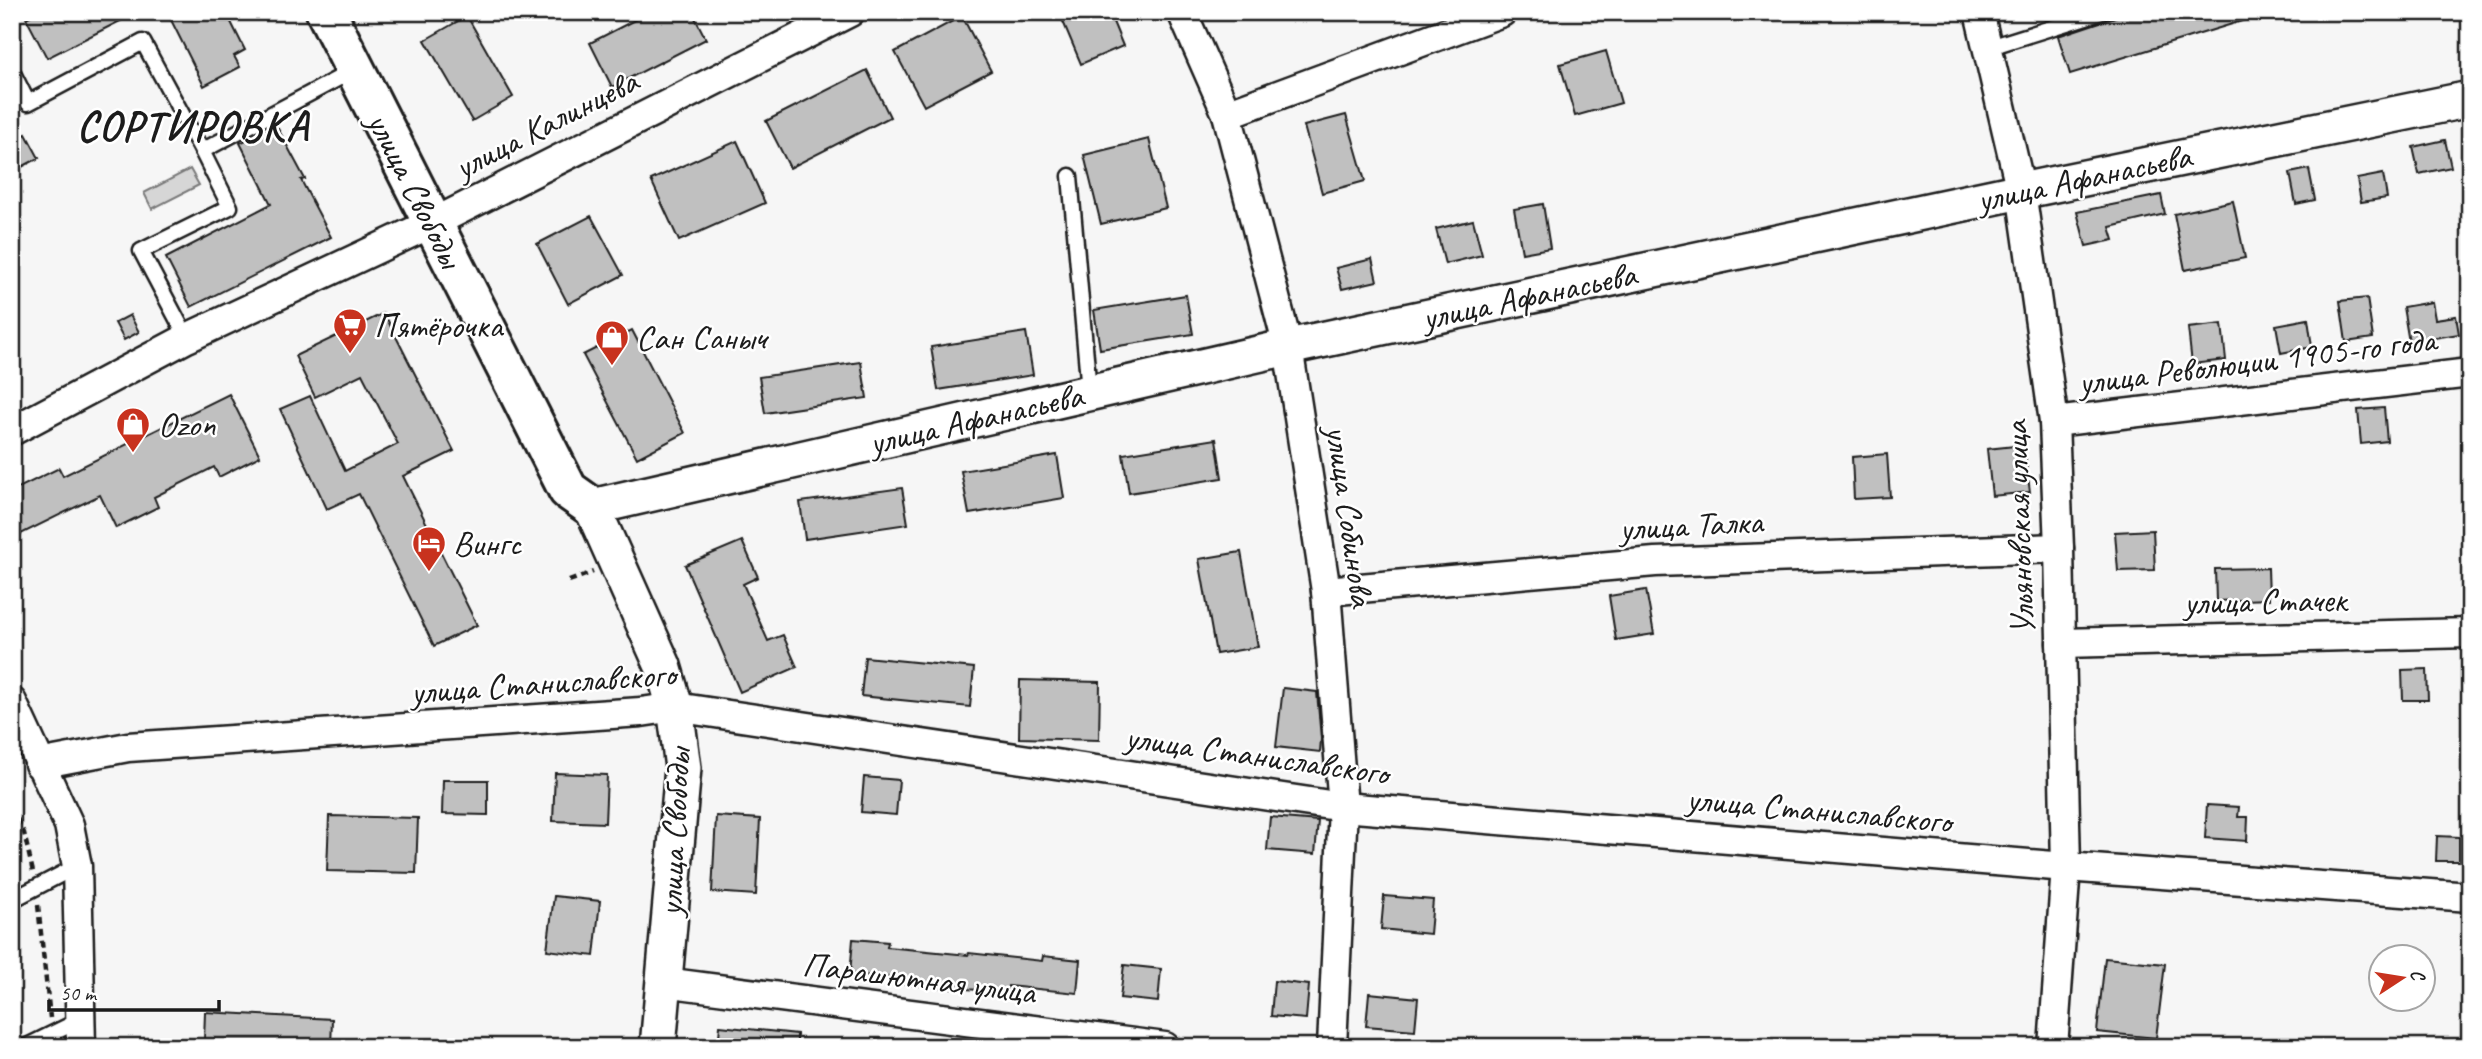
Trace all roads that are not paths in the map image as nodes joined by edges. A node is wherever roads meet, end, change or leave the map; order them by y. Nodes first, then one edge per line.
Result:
1 (326, 12) edge
2 (347, 12) edge
3 (850, 12) edge
4 (1182, 12) edge
5 (1502, 12) edge
6 (1979, 12) edge
7 (2096, 13) edge
8 (1987, 48) junction
9 (355, 69) junction
10 (12, 71) edge
11 (2470, 99) edge
12 (1227, 114) junction
13 (202, 151) junction
14 (1070, 176) dead end
15 (2021, 191) junction
16 (439, 219) junction
17 (187, 338) junction
18 (1288, 347) junction
19 (2470, 373) edge
20 (1089, 393) junction
21 (2054, 422) junction
22 (12, 431) edge
23 (592, 507) junction
24 (2059, 548) junction
25 (1326, 590) junction
26 (2470, 633) edge
27 (2061, 643) junction
28 (12, 702) edge
29 (675, 707) junction
30 (39, 764) junction
31 (1343, 807) junction
32 (77, 866) junction
33 (2066, 867) junction
34 (2470, 897) edge
35 (12, 900) edge
36 (664, 982) junction
37 (80, 1034) edge
38 (25, 1047) edge
39 (658, 1047) edge
40 (1165, 1047) edge
41 (1332, 1047) edge
42 (2053, 1047) edge

1 - 9 main road, улица Свободы
2 - 16 main road, улица Свободы
3 - 16 street, улица Калинцева
4 - 12 street, улица Собинова
5 - 12 street
6 - 8 street, Ульяновская улица
7 - 8 lane
8 - 15 street, Ульяновская улица
9 - 13 lane
9 - 16 main road, улица Свободы
10 - 13 lane
11 - 15 street, улица Афанасьева
12 - 18 street, улица Собинова
13 - 17 lane
14 - 20 lane
15 - 18 street, улица Афанасьева
15 - 21 street, Ульяновская улица
16 - 17 street, улица Калинцева
16 - 23 main road, улица Свободы
17 - 22 street, улица Калинцева
18 - 20 street, улица Афанасьева
18 - 25 street, улица Собинова
19 - 21 street, улица Революции 1905-го года
20 - 23 street, улица Афанасьева
21 - 24 street, Ульяновская улица
23 - 29 street, улица Свободы
24 - 25 street, улица Талка
24 - 27 street, Ульяновская улица
25 - 31 street, улица Собинова
26 - 27 street, улица Стачек
27 - 33 street, Ульяновская улица
28 - 30 street
29 - 30 street, улица Станиславского
29 - 31 street, улица Станиславского
29 - 36 street, улица Свободы
30 - 32 street
31 - 33 street, улица Станиславского
31 - 41 street, улица Собинова
32 - 35 lane
32 - 37 street
33 - 34 street, улица Станиславского
33 - 42 street, Ульяновская улица
36 - 39 street, улица Свободы
36 - 40 street, Парашютная улица
37 - 38 lane

